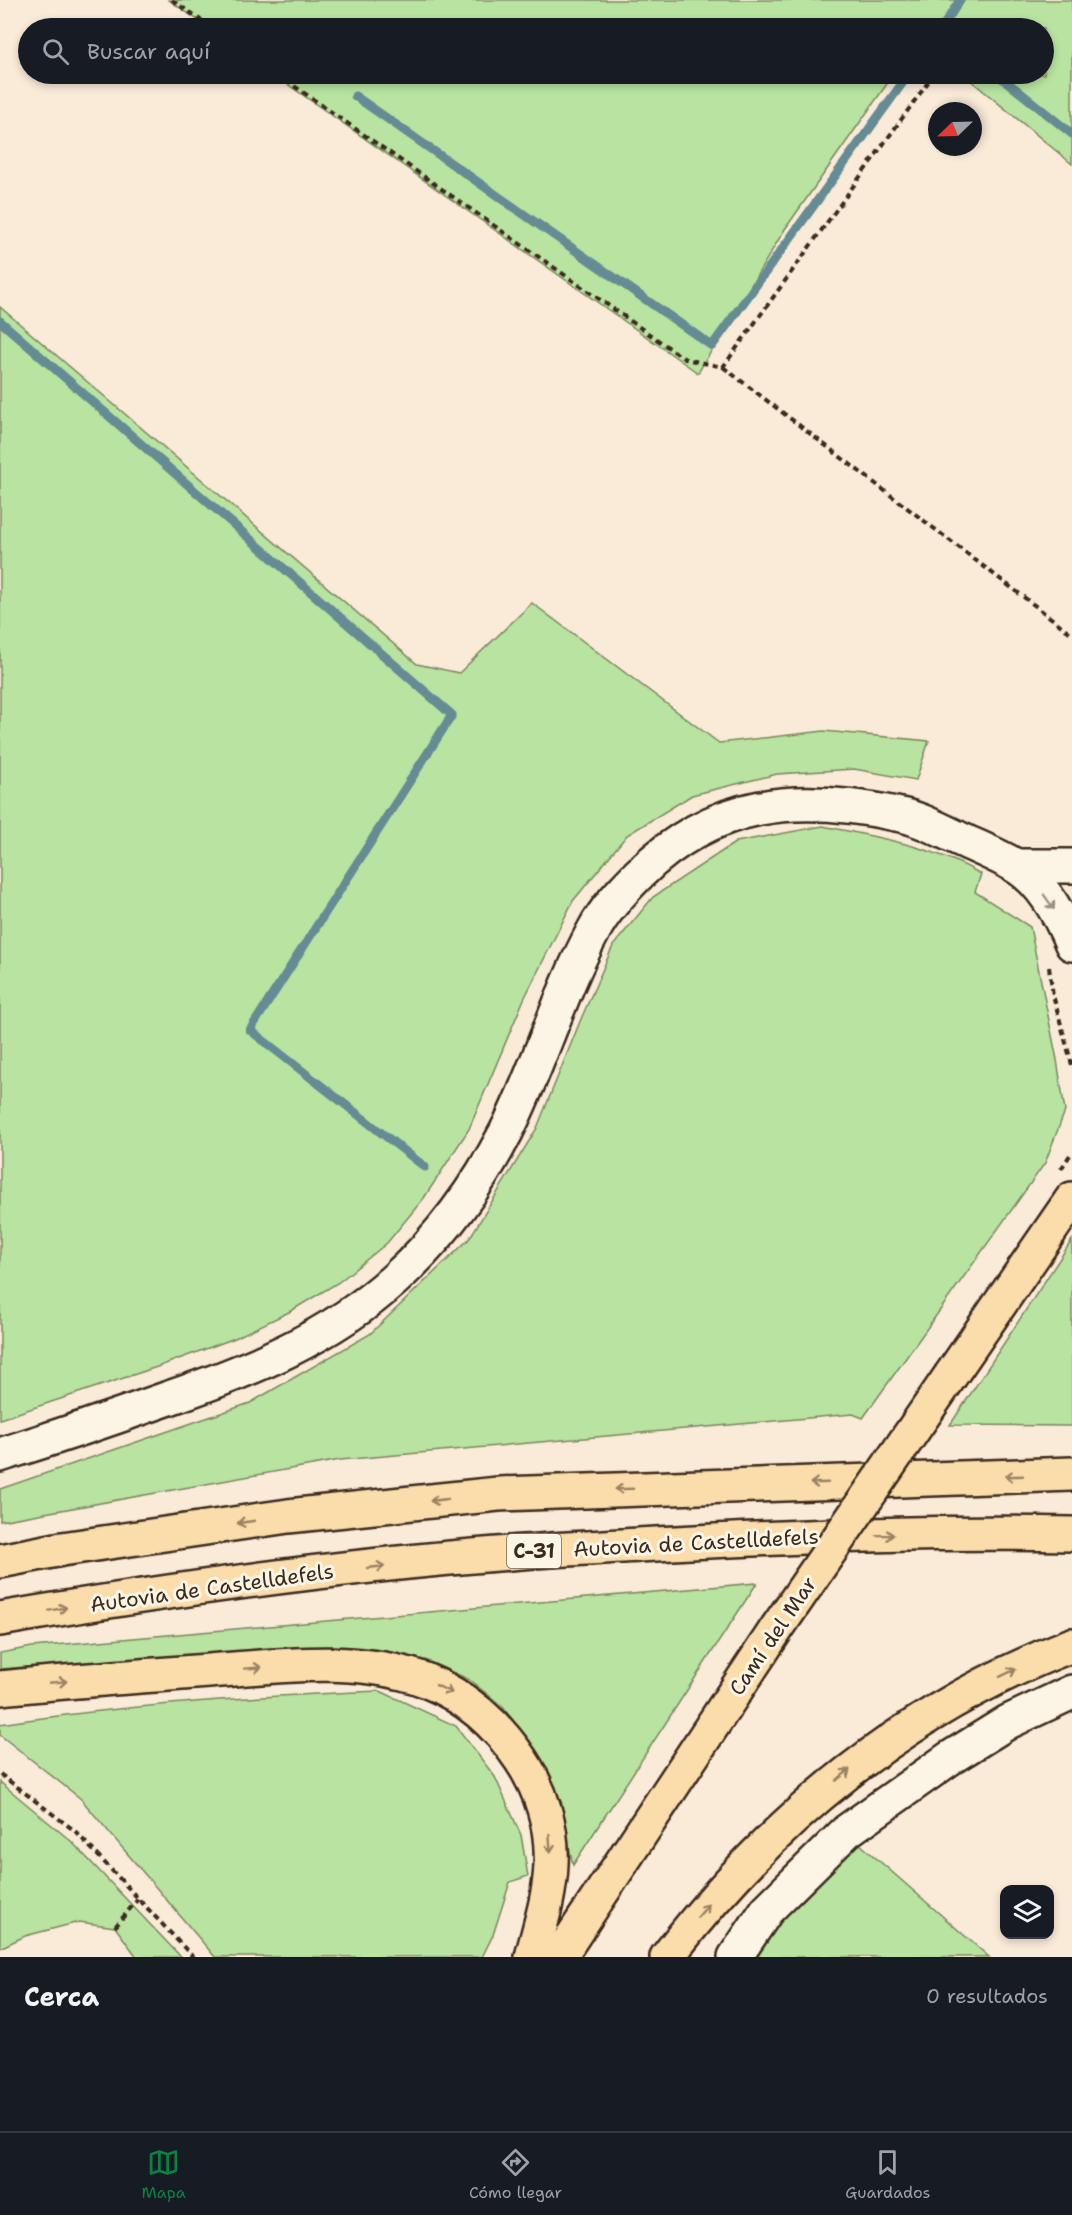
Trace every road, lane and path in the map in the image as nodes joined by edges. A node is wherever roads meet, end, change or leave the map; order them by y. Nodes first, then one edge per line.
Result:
1 (172, 0) edge
2 (198, 18) edge
3 (291, 84) edge
4 (927, 84) edge
5 (723, 367) junction
6 (1072, 634) edge
7 (1016, 866) junction
8 (1072, 866) edge
9 (1060, 954) edge
10 (1072, 1065) edge
11 (1072, 1199) edge
12 (0, 1455) edge
13 (1072, 1474) edge
14 (1072, 1534) edge
15 (0, 1561) edge
16 (0, 1620) edge
17 (1072, 1645) edge
18 (0, 1688) edge
19 (1072, 1692) edge
20 (0, 1774) edge
21 (138, 1899) junction
22 (115, 1927) dead end
23 (193, 1957) edge
24 (532, 1957) edge
25 (559, 1957) edge
26 (667, 1957) edge
27 (735, 1957) edge

1 - 2 path
3 - 5 path
4 - 5 path
5 - 6 path
7 - 8 street
7 -> 9 street
7 - 12 street
9 - 10 path
11 - 25 main road, Camí del Mar, bridge
13 -> 15 main road
16 -> 14 main road, Autovia de Castelldefels / C-31
26 -> 17 main road
18 -> 24 main road
19 - 27 street
20 - 21 path
21 - 22 path
21 - 23 path

